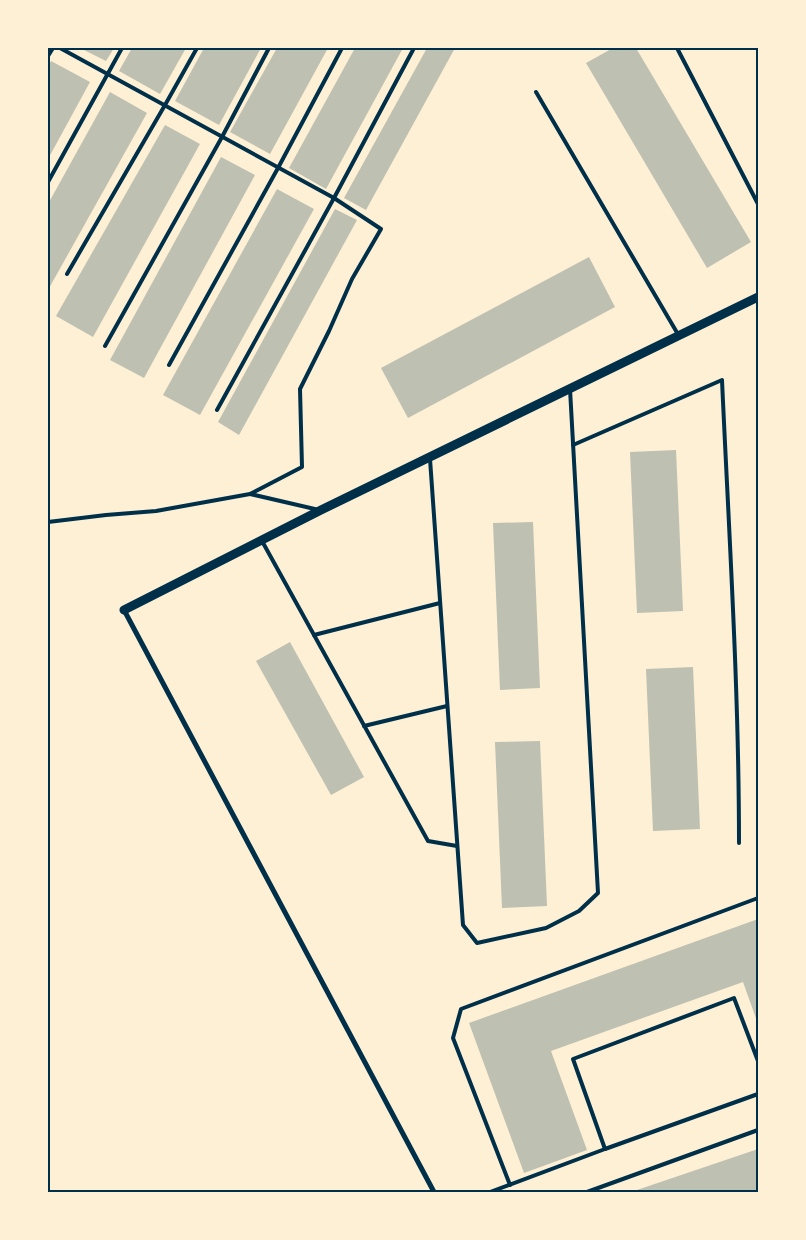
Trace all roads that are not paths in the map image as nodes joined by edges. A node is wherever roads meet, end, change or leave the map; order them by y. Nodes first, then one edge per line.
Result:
1 (52, 48) edge
2 (60, 48) edge
3 (122, 48) edge
4 (197, 48) edge
5 (270, 48) edge
6 (342, 48) edge
7 (414, 48) edge
8 (677, 48) edge
9 (48, 56) edge
10 (107, 74) junction
11 (536, 92) dead end
12 (165, 105) junction
13 (222, 136) junction
14 (278, 168) junction
15 (48, 182) edge
16 (334, 198) junction
17 (758, 204) edge
18 (67, 274) dead end
19 (758, 297) edge
20 (679, 336) junction
21 (106, 346) dead end
22 (169, 365) dead end
23 (570, 389) junction
24 (217, 410) dead end
25 (573, 445) junction
26 (430, 458) junction
27 (250, 494) junction
28 (321, 510) junction
29 (48, 522) edge
30 (261, 540) junction
31 (440, 604) junction
32 (124, 610) joint
33 (314, 634) junction
34 (447, 706) junction
35 (364, 726) junction
36 (739, 844) dead end
37 (457, 846) junction
38 (758, 898) edge
39 (758, 1061) edge
40 (758, 1094) edge
41 (758, 1130) edge
42 (606, 1149) junction
43 (510, 1185) junction
44 (434, 1192) edge
45 (490, 1192) edge
46 (587, 1192) edge

1 - 9 lane
2 - 10 lane
3 - 10 lane
4 - 12 lane
5 - 13 lane
6 - 14 lane
7 - 16 lane
8 - 17 lane
10 - 12 lane
10 - 15 lane
11 - 20 lane
12 - 13 lane
12 - 18 lane
13 - 14 lane
13 - 21 lane
14 - 16 lane
14 - 22 lane
16 - 24 lane
16 - 27 lane
19 - 20 street
20 - 23 street
23 - 25 lane
23 - 26 street
25 - 36 lane
25 - 37 lane
26 - 28 street
26 - 31 lane
27 - 28 lane
27 - 29 lane
28 - 30 street
30 - 32 street
30 - 33 lane
31 - 33 lane
31 - 34 lane
32 - 44 street
33 - 35 lane
34 - 35 lane
34 - 37 lane
35 - 37 lane
38 - 43 lane
39 - 42 lane
40 - 42 lane
41 - 46 lane
42 - 43 lane
43 - 45 lane

